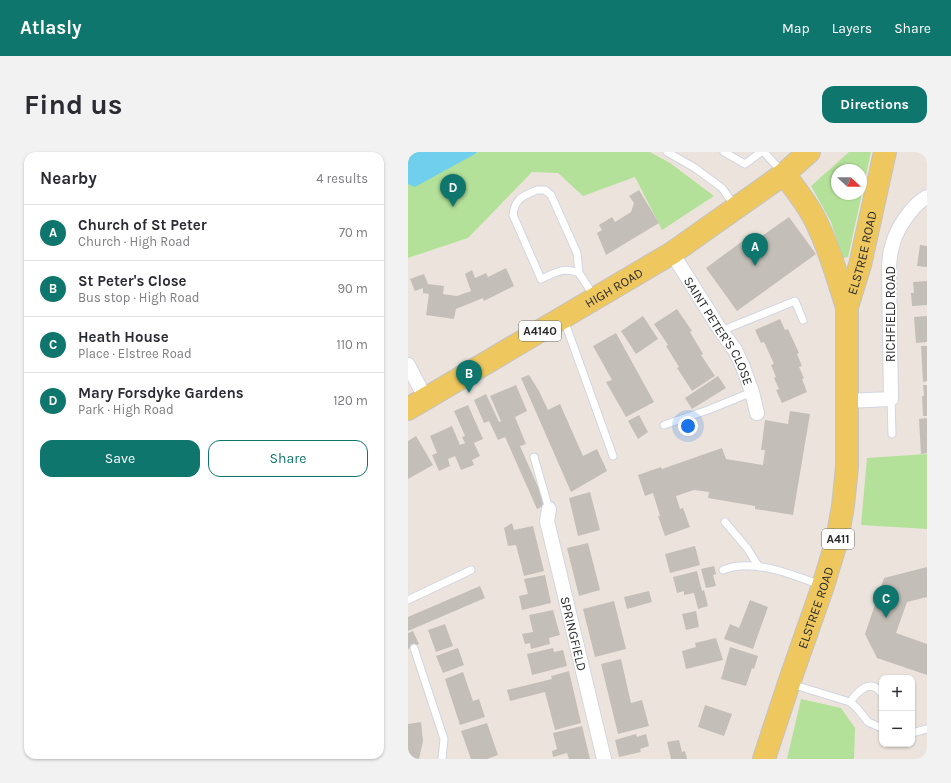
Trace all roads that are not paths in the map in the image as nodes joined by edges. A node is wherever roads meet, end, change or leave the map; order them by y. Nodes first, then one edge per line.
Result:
1 (667, 152) edge
2 (724, 152) edge
3 (761, 152) edge
4 (764, 152) edge
5 (809, 152) edge
6 (885, 152) edge
7 (784, 174) junction
8 (927, 198) edge
9 (736, 208) junction
10 (672, 253) junction
11 (579, 273) junction
12 (596, 298) junction
13 (847, 307) junction
14 (563, 318) junction
15 (803, 320) dead end
16 (721, 331) junction
17 (408, 365) edge
18 (752, 392) junction
19 (891, 399) junction
20 (846, 402) junction
21 (417, 404) edge
22 (757, 413) dead end
23 (664, 425) dead end
24 (892, 434) dead end
25 (613, 456) dead end
26 (534, 457) dead end
27 (549, 509) joint
28 (725, 522) dead end
29 (759, 567) junction
30 (471, 570) dead end
31 (723, 570) dead end
32 (823, 586) junction
33 (408, 600) edge
34 (414, 648) dead end
35 (789, 683) junction
36 (879, 690) edge
37 (850, 702) junction
38 (879, 727) edge
39 (927, 729) edge
40 (915, 732) edge
41 (760, 758) edge
42 (442, 759) edge
43 (604, 759) edge

1 - 9 lane
2 - 3 lane
4 - 7 lane
5 - 7 main road, HIGH ROAD / A4140
6 - 13 main road, ELSTREE ROAD / A411
7 - 9 main road, HIGH ROAD / A4140
7 - 13 main road, ELSTREE ROAD / A411
8 - 19 street, RICHFIELD ROAD
9 - 10 main road, HIGH ROAD / A4140
10 - 12 main road, HIGH ROAD / A4140
10 - 16 street, SAINT PETER'S CLOSE
11 - 11 lane
11 - 12 lane
12 - 14 main road, HIGH ROAD / A4140
13 - 20 main road, ELSTREE ROAD / A411
14 - 21 main road, HIGH ROAD / A4140
14 - 25 lane
15 - 16 lane
16 - 18 street, SAINT PETER'S CLOSE
17 - 21 street
18 - 22 street, SAINT PETER'S CLOSE
18 - 23 lane
19 - 20 street
19 - 24 lane
20 - 32 main road, ELSTREE ROAD / A411
26 - 27 lane
27 - 43 street, SPRINGFIELD
28 - 29 lane
29 - 31 lane
29 - 32 lane
30 - 33 lane
32 - 35 main road, ELSTREE ROAD / A411
34 - 42 lane
35 - 37 lane
35 - 41 main road, ELSTREE ROAD / A411
36 - 37 lane
37 - 38 lane
39 - 40 lane

